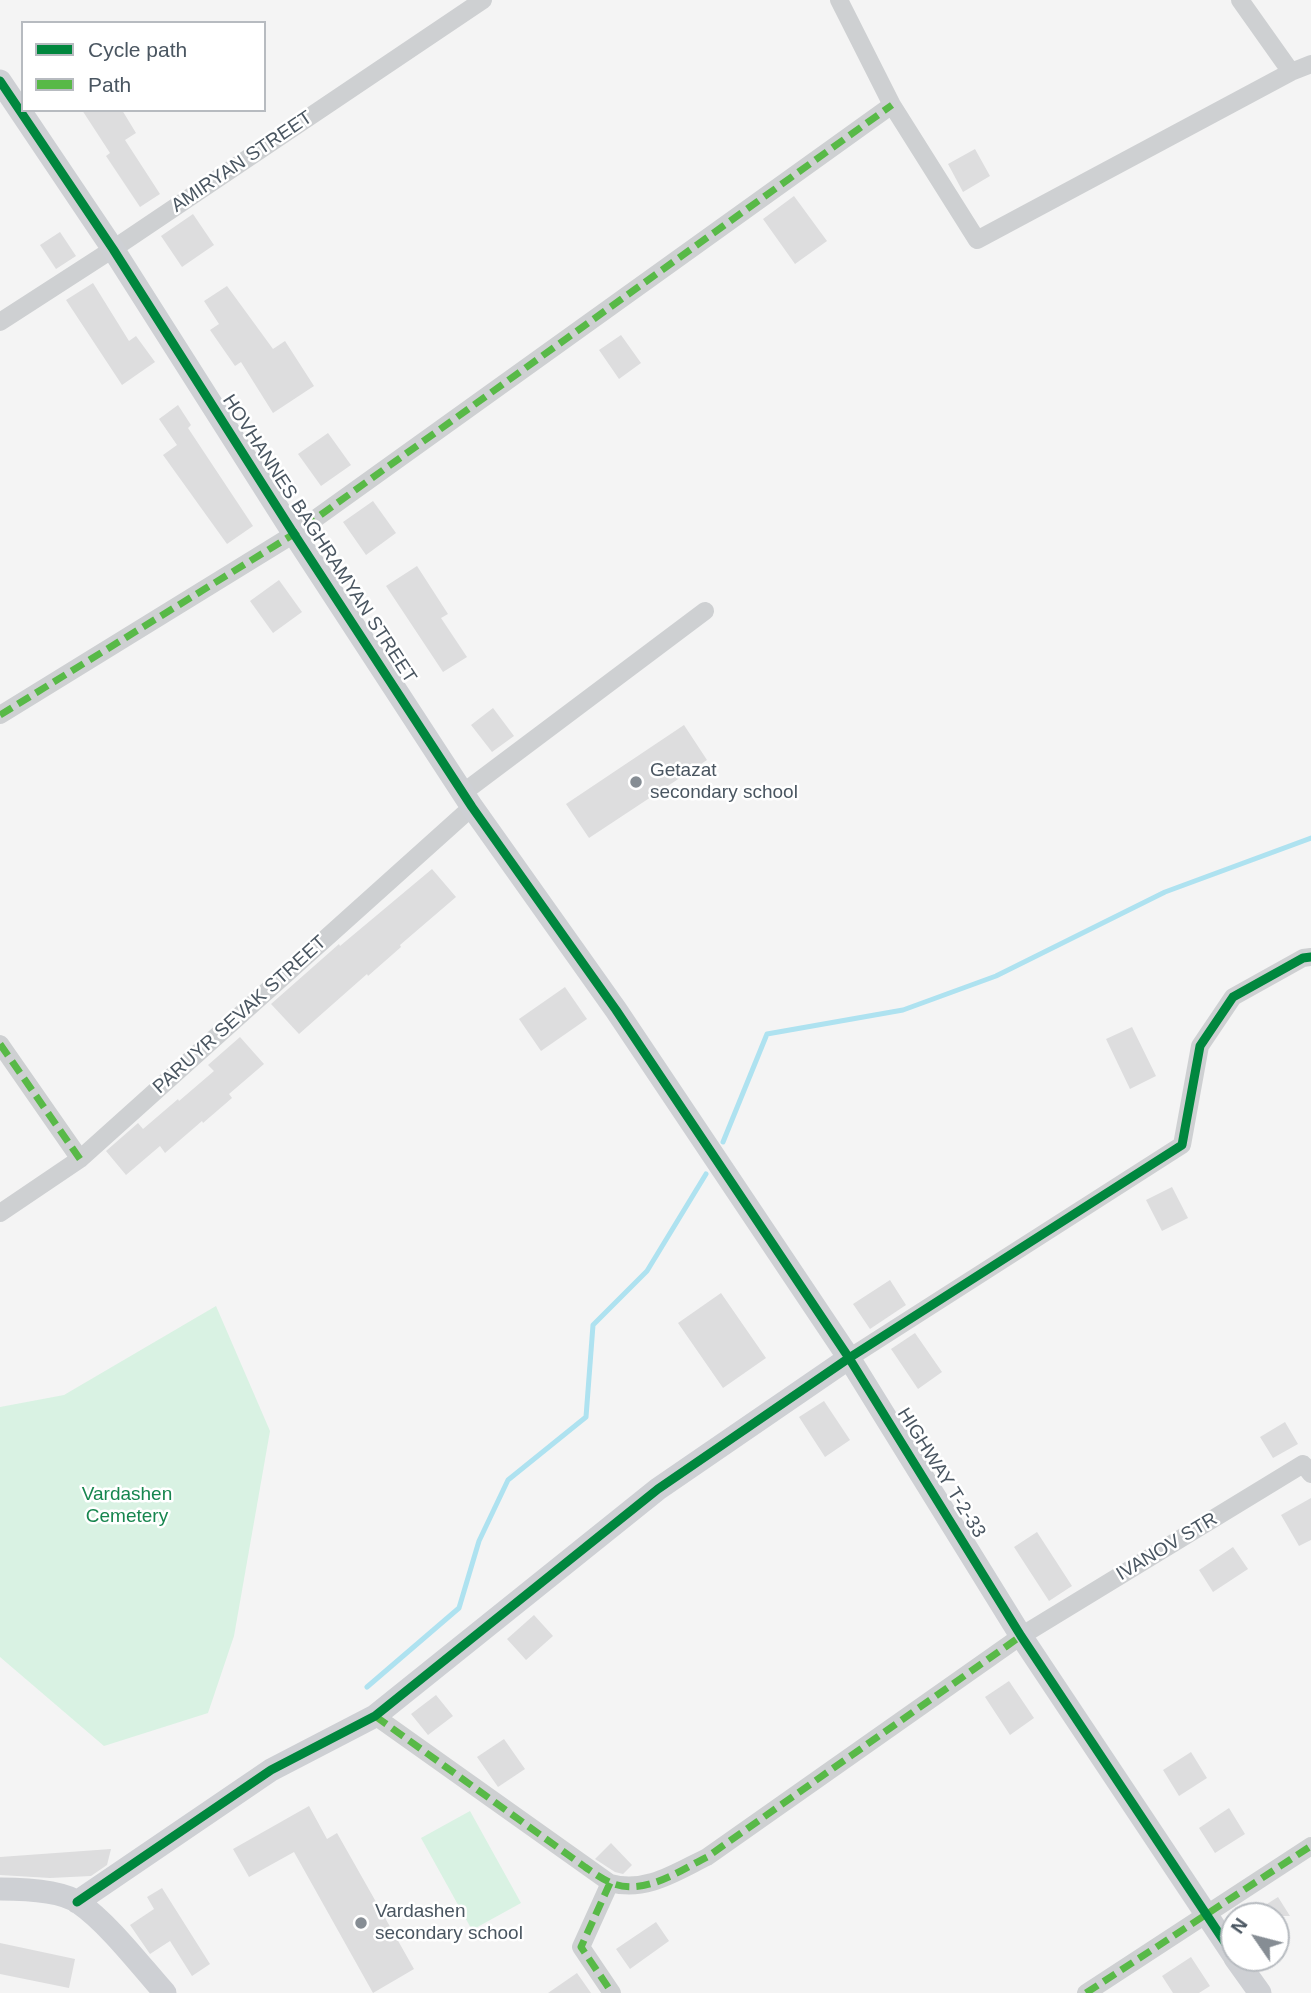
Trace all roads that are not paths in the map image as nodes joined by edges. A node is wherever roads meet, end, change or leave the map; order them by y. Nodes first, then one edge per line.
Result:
1 (483, 0) edge
2 (839, 0) edge
3 (1240, 0) edge
4 (1311, 64) edge
5 (1291, 72) junction
6 (0, 81) edge
7 (892, 105) junction
8 (113, 250) junction
9 (0, 323) edge
10 (294, 534) junction
11 (705, 611) dead end
12 (0, 715) edge
13 (468, 800) junction
14 (1311, 957) edge
15 (617, 1010) joint
16 (0, 1044) edge
17 (79, 1159) junction
18 (0, 1213) edge
19 (849, 1358) junction
20 (1311, 1474) edge
21 (1021, 1636) junction
22 (375, 1716) junction
23 (1311, 1846) edge
24 (610, 1883) junction
25 (0, 1889) edge
26 (77, 1902) junction
27 (1205, 1915) junction
28 (1220, 1936) edge
29 (1245, 1972) edge
30 (164, 1993) edge
31 (612, 1993) edge
32 (1086, 1993) edge
33 (1260, 1993) edge

1 - 8 street, AMIRYAN STREET
2 - 7 street
3 - 5 street
4 - 5 street
5 - 7 street
6 - 8 street, HOVHANNES BAGHRAMYAN STREET
7 - 10 street
8 - 9 street, AMIRYAN STREET
8 - 10 street, HOVHANNES BAGHRAMYAN STREET
10 - 12 street
10 - 13 street, HOVHANNES BAGHRAMYAN STREET
11 - 13 street, PARUYR SEVAK STREET
13 - 15 street, HOVHANNES BAGHRAMYAN STREET
13 - 17 street, PARUYR SEVAK STREET
14 - 19 street
15 - 19 street, HIGHWAY T-2-33
16 - 17 street
17 - 18 street, PARUYR SEVAK STREET
19 - 21 street, HIGHWAY T-2-33
19 - 22 street
20 - 21 street, IVANOV STR
21 - 24 street
21 - 27 street, HIGHWAY T-2-33
22 - 24 street
22 - 26 street
23 - 27 street
24 - 31 street
25 - 26 street
26 - 30 street
27 - 28 street, HIGHWAY T-2-33
27 - 32 street
29 - 33 street, HIGHWAY T-2-33

